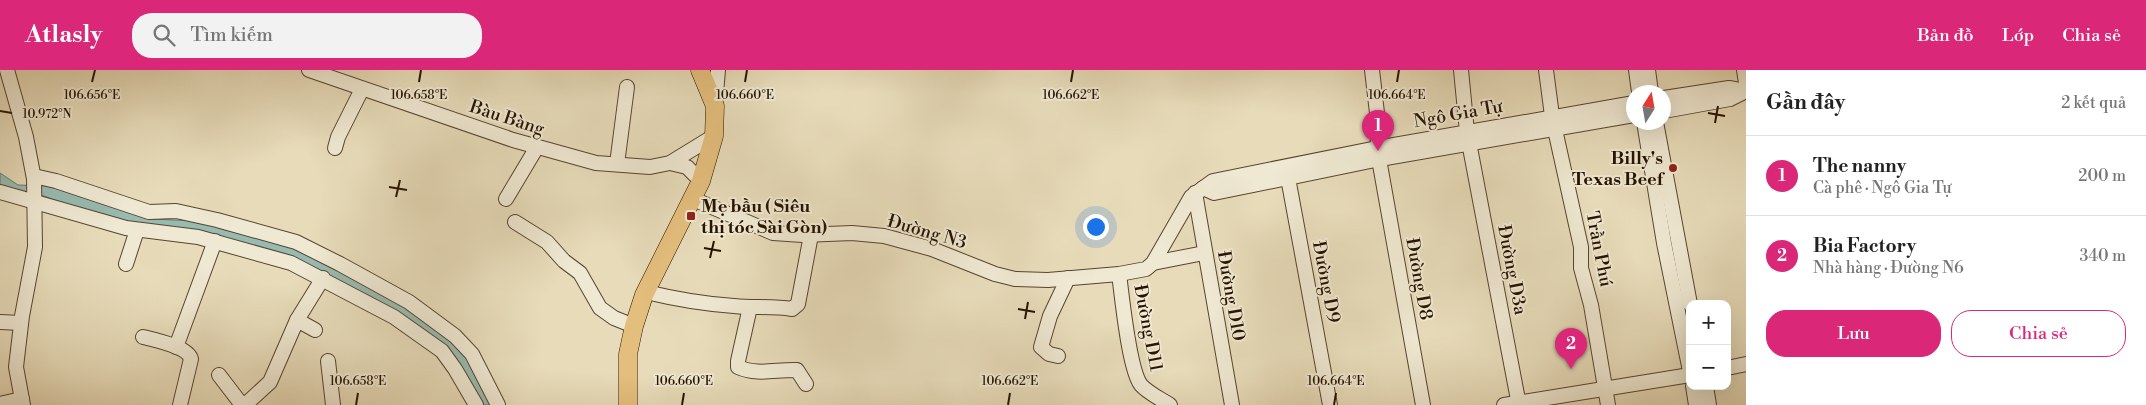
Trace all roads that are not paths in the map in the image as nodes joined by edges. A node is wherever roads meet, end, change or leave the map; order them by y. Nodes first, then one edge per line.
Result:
1 (8, 70) edge
2 (309, 70) edge
3 (700, 70) edge
4 (718, 70) edge
5 (1372, 70) edge
6 (1461, 70) edge
7 (1546, 70) edge
8 (1636, 70) edge
9 (1648, 70) edge
10 (1744, 70) edge
11 (1746, 83) edge
12 (1638, 85) edge
13 (1650, 85) edge
14 (628, 87) dead end
15 (362, 89) junction
16 (1746, 91) edge
17 (1671, 97) edge
18 (1626, 105) edge
19 (715, 106) junction
20 (1671, 110) edge
21 (1626, 116) edge
22 (1553, 122) junction
23 (1646, 130) edge
24 (1657, 130) edge
25 (714, 136) junction
26 (1468, 138) junction
27 (537, 147) junction
28 (335, 148) dead end
29 (1379, 154) junction
30 (670, 163) junction
31 (618, 164) junction
32 (1287, 171) junction
33 (34, 178) junction
34 (701, 181) junction
35 (1660, 182) junction
36 (1199, 191) junction
37 (0, 192) edge
38 (506, 199) dead end
39 (33, 200) junction
40 (692, 200) junction
41 (515, 222) dead end
42 (137, 230) junction
43 (810, 235) junction
44 (215, 241) junction
45 (1204, 253) junction
46 (1153, 263) junction
47 (126, 264) dead end
48 (1119, 274) junction
49 (323, 278) junction
50 (1068, 278) junction
51 (646, 292) junction
52 (1685, 301) edge
53 (750, 307) junction
54 (296, 320) junction
55 (0, 322) edge
56 (21, 323) junction
57 (634, 326) junction
58 (315, 330) dead end
59 (143, 337) dead end
60 (1688, 345) edge
61 (176, 347) junction
62 (1058, 356) dead end
63 (328, 361) dead end
64 (1746, 364) edge
65 (1731, 367) edge
66 (219, 375) dead end
67 (1686, 376) edge
68 (806, 384) dead end
69 (488, 385) junction
70 (1605, 388) junction
71 (1694, 390) edge
72 (1707, 390) edge
73 (474, 400) edge
74 (22, 402) edge
75 (0, 404) edge
76 (1518, 404) edge
77 (180, 405) edge
78 (243, 405) edge
79 (333, 405) edge
80 (498, 405) edge
81 (628, 405) edge
82 (1170, 405) edge
83 (1232, 405) edge
84 (1330, 405) edge
85 (1423, 405) edge
86 (1504, 405) edge
87 (1608, 405) edge
88 (1696, 405) edge
89 (1709, 405) edge

1 - 33 street
2 - 15 street, Bàu Bàng
3 - 19 main road
4 - 19 street
5 - 29 street, Đường D8
6 - 26 street, Đường D3a
7 - 22 street, Trần Phú
8 - 12 street
9 - 13 street
10 - 11 street
14 - 31 street
15 - 27 street, Bàu Bàng
15 - 28 street
16 - 17 street
16 - 20 street
18 - 22 street, Ngô Gia Tự
19 - 25 main road
21 - 22 street, Ngô Gia Tự
22 - 26 street, Ngô Gia Tự
22 - 70 street, Trần Phú
23 - 35 street
24 - 35 street
25 - 30 street
25 - 34 main road
26 - 29 street, Ngô Gia Tự
26 - 76 street, Đường D3a
27 - 31 street, Bàu Bàng
27 - 38 street
29 - 32 street, Ngô Gia Tự
29 - 85 street, Đường D8
30 - 31 street, Bàu Bàng
30 - 34 street
32 - 36 street, Ngô Gia Tự
32 - 84 street, Đường D9
33 - 39 street
33 - 69 street
34 - 40 main road
35 - 52 street
36 - 45 street, Đường D10
36 - 46 street
37 - 39 street
39 - 42 street
39 - 56 street
40 - 43 street, Đường N3
40 - 51 main road
41 - 57 street
42 - 44 street
42 - 47 street
43 - 50 street, Đường N3
43 - 53 street
44 - 49 street
44 - 61 street
45 - 46 street, Đường N3
45 - 83 street, Đường D10
46 - 48 street, Đường N3
48 - 50 street, Đường N3
48 - 82 street, Đường D11
49 - 54 street
49 - 73 street
50 - 62 street
51 - 53 street
51 - 57 main road
52 - 60 street
53 - 68 street
54 - 58 street
54 - 78 street
55 - 56 street
56 - 74 street
57 - 81 main road
59 - 61 street
61 - 77 street
63 - 79 street
64 - 65 street
66 - 78 street
67 - 70 street
69 - 73 street
69 - 80 street
70 - 76 street
70 - 87 street, Trần Phú
71 - 88 street
72 - 89 street
74 - 75 street
76 - 86 street

